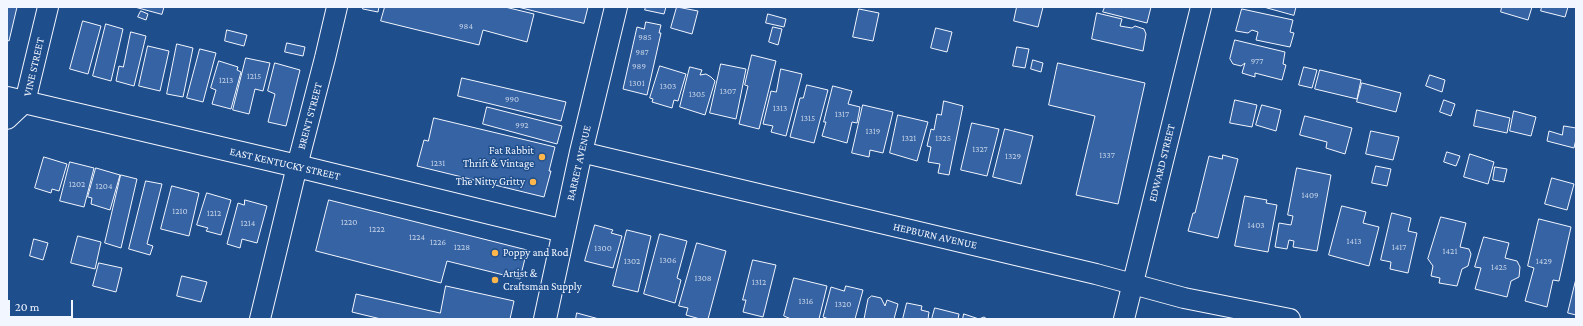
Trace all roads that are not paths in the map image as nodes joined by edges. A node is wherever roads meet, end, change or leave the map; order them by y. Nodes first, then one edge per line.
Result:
1 (48, 7) edge
2 (337, 7) edge
3 (616, 7) edge
4 (1200, 7) edge
5 (16, 100) edge
6 (7, 119) edge
7 (581, 152) junction
8 (297, 166) junction
9 (564, 230) junction
10 (1133, 284) junction
11 (260, 319) edge
12 (545, 319) edge
13 (1124, 319) edge
14 (1290, 319) edge

1 - 5 street, VINE STREET
2 - 8 street, BRENT STREET
3 - 7 street, BARRET AVENUE
4 - 10 street, EDWARD STREET
5 - 6 street, VINE STREET
5 - 8 street, EAST KENTUCKY STREET
7 - 9 street, BARRET AVENUE
7 - 10 street, HEPBURN AVENUE
8 - 9 street, EAST KENTUCKY STREET
8 - 11 street, BRENT STREET
9 - 12 street, BARRET AVENUE
10 - 13 street, EDWARD STREET
10 - 14 street, HEPBURN AVENUE

